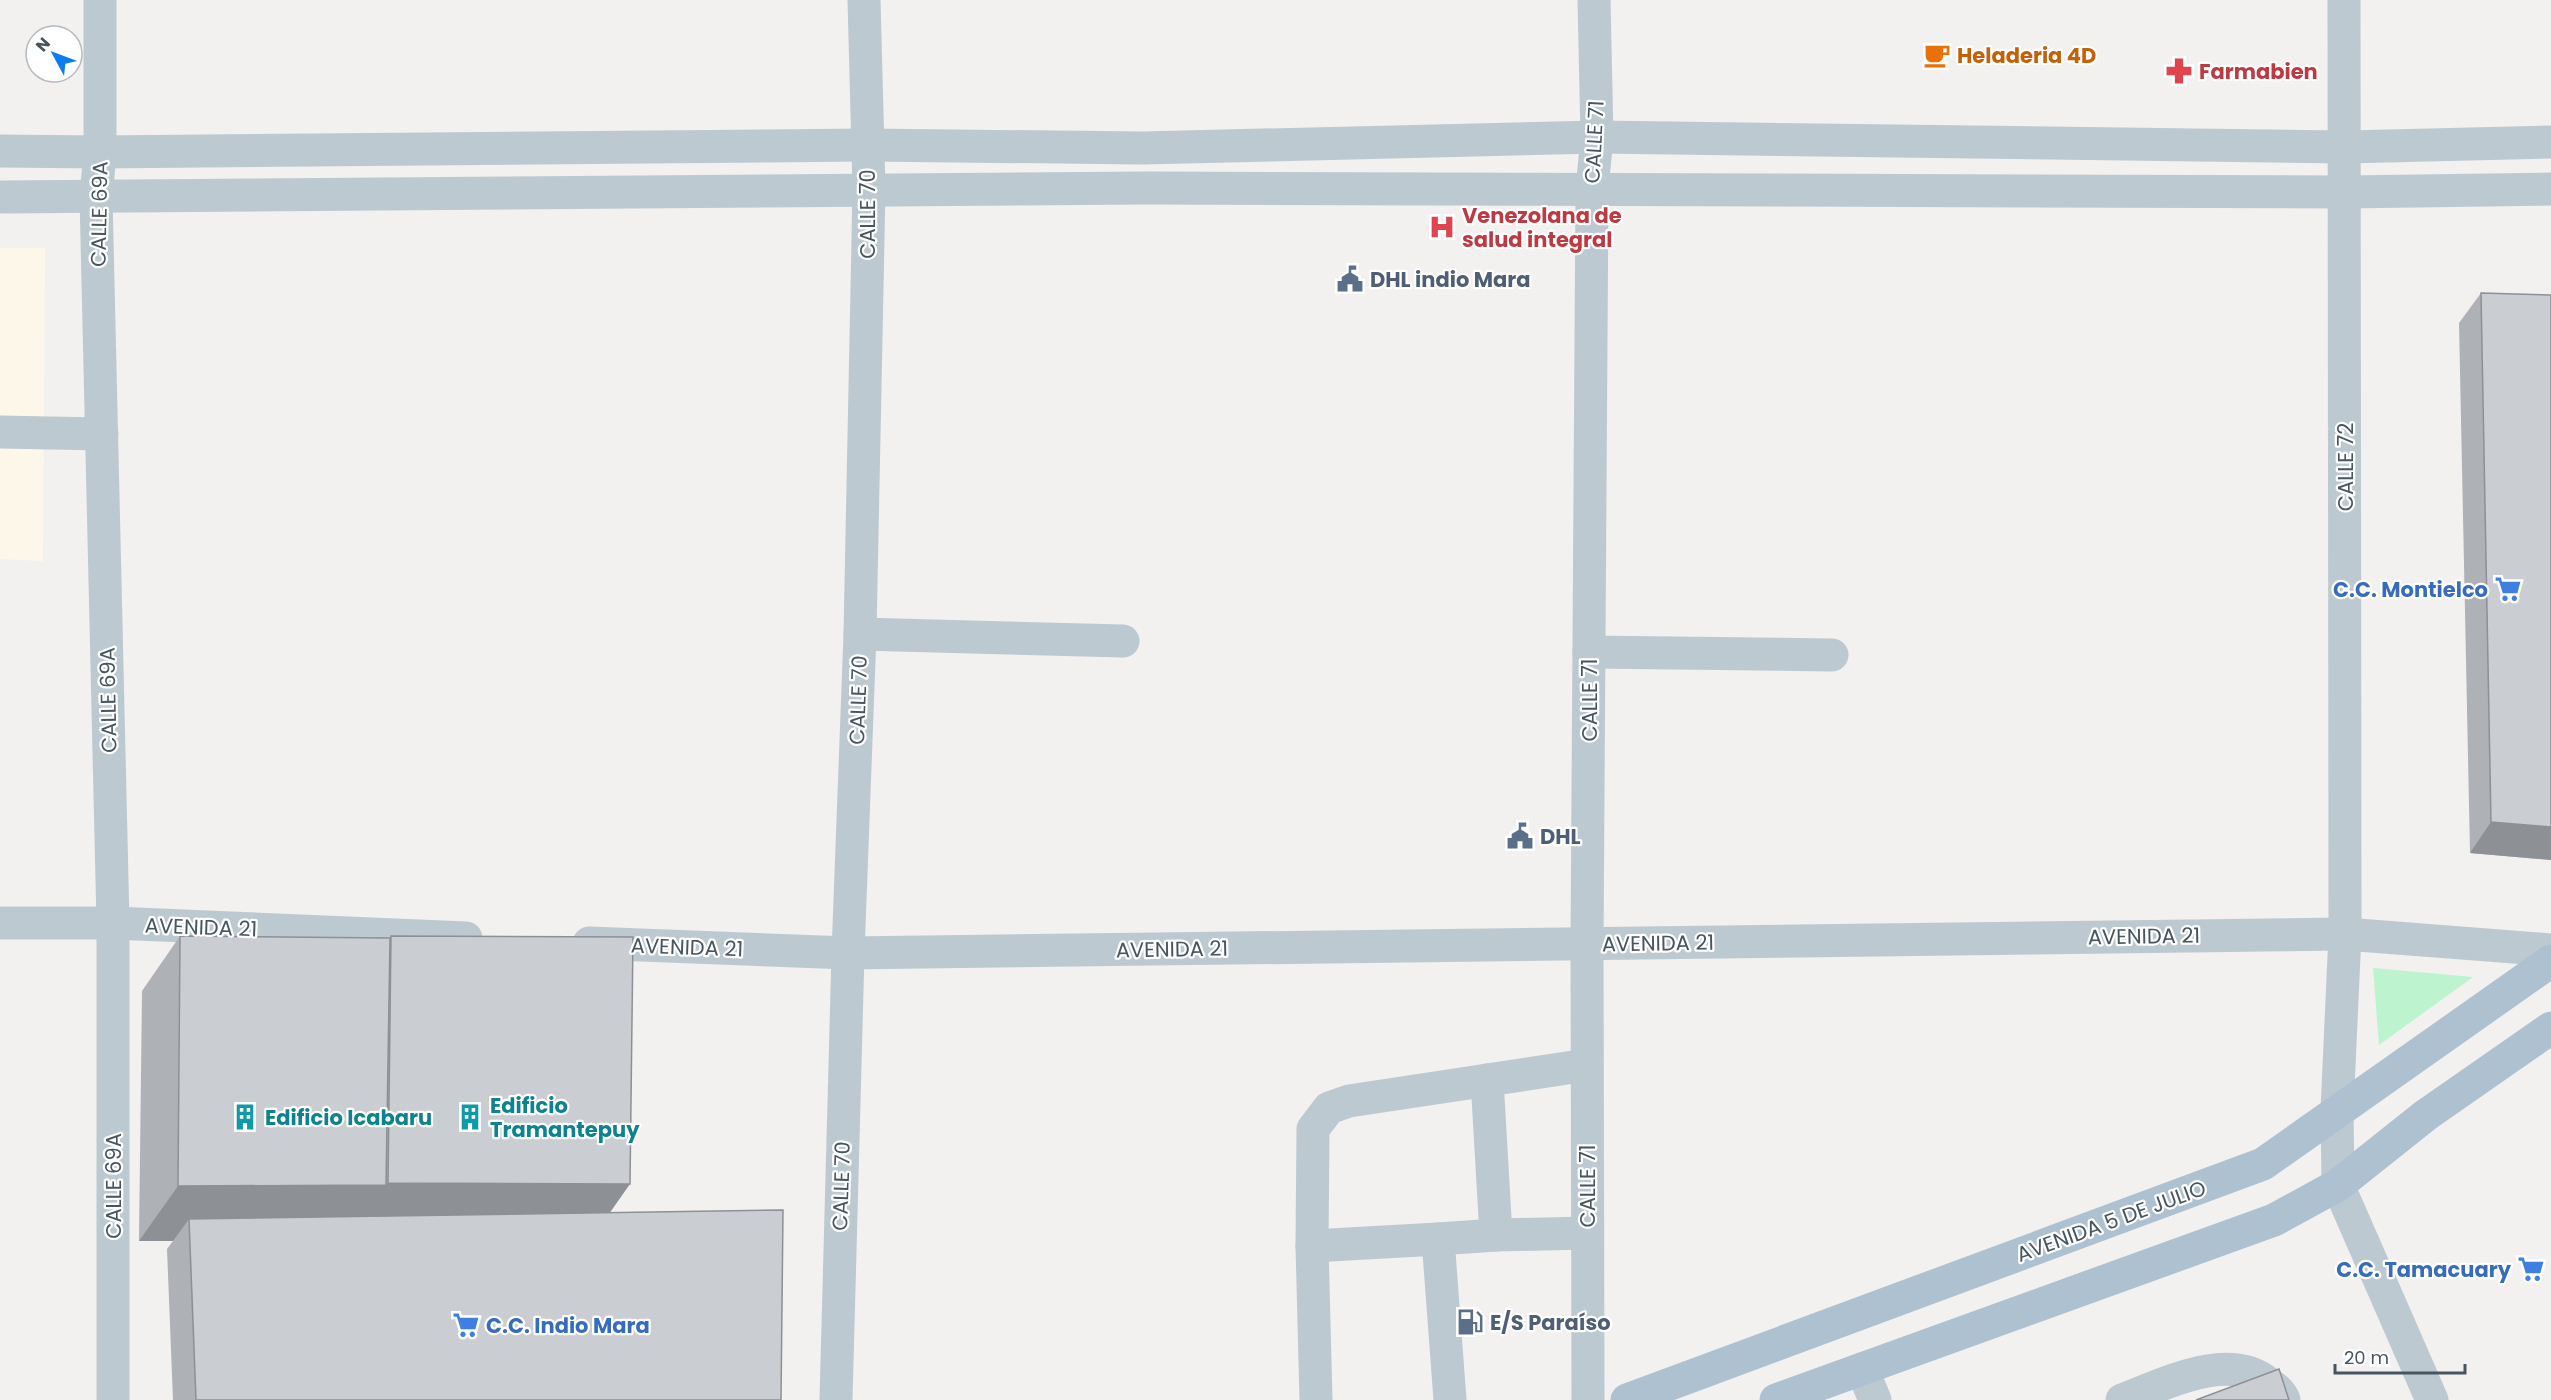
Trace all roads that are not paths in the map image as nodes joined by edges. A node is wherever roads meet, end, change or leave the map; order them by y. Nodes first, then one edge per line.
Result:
1 (100, 0) edge
2 (864, 0) edge
3 (1594, 0) edge
4 (2344, 0) edge
5 (1597, 137) junction
6 (2551, 142) edge
7 (867, 145) junction
8 (2346, 147) junction
9 (0, 151) edge
10 (100, 152) junction
11 (869, 189) junction
12 (1592, 189) junction
13 (2551, 189) edge
14 (2345, 192) junction
15 (0, 197) edge
16 (96, 197) junction
17 (0, 432) edge
18 (102, 434) junction
19 (860, 634) junction
20 (1123, 641) dead end
21 (1589, 652) junction
22 (1832, 655) dead end
23 (0, 923) edge
24 (113, 923) junction
25 (2345, 934) junction
26 (492, 939) edge
27 (563, 942) edge
28 (1587, 944) junction
29 (2551, 950) edge
30 (848, 954) junction
31 (2551, 961) edge
32 (2551, 1028) edge
33 (1587, 1065) junction
34 (1487, 1080) junction
35 (2337, 1110) junction
36 (2338, 1185) junction
37 (1587, 1233) junction
38 (1496, 1235) junction
39 (1438, 1239) junction
40 (1312, 1246) junction
41 (1862, 1369) junction
42 (1808, 1394) edge
43 (112, 1400) edge
44 (836, 1400) edge
45 (1316, 1400) edge
46 (1450, 1400) edge
47 (1588, 1400) edge
48 (1628, 1400) edge
49 (1776, 1400) edge
50 (1875, 1400) edge
51 (2122, 1400) edge
52 (2284, 1400) edge
53 (2432, 1400) edge

1 - 10 street, CALLE 69A
2 - 7 street, CALLE 70
3 - 5 street, CALLE 71
4 - 8 street, CALLE 72
5 - 7 street
5 - 8 street
5 - 12 street, CALLE 71
6 - 8 street
7 - 10 street
7 - 11 street, CALLE 70
8 - 14 street, CALLE 72
9 - 10 street
10 - 16 street, CALLE 69A
11 - 12 street
11 - 16 street
11 - 19 street, CALLE 70
12 - 14 street
12 - 21 street, CALLE 71
13 - 14 street
14 - 25 street, CALLE 72
15 - 16 street
16 - 18 street, CALLE 69A
17 - 18 street
18 - 24 street, CALLE 69A
19 - 20 street
19 - 30 street, CALLE 70
21 - 22 street
21 - 28 street, CALLE 71
23 - 24 street, AVENIDA 21
24 - 26 street, AVENIDA 21
24 - 43 street, CALLE 69A
25 - 28 street, AVENIDA 21
25 - 29 street, AVENIDA 21
25 - 35 street, CALLE 72
27 - 30 street, AVENIDA 21
28 - 30 street, AVENIDA 21
28 - 33 street, CALLE 71
30 - 44 street, CALLE 70
31 - 35 main road, AVENIDA 5 DE JULIO
32 - 36 main road
33 - 34 street
33 - 37 street, CALLE 71
34 - 38 street
34 - 40 street
35 - 36 street, CALLE 72
35 - 48 main road, AVENIDA 5 DE JULIO
36 - 41 main road
36 - 53 street
37 - 38 street
37 - 47 street, CALLE 71
38 - 39 street
39 - 40 street
39 - 46 street
40 - 45 street
41 - 42 main road
41 - 50 street
42 - 49 main road
51 - 52 street

